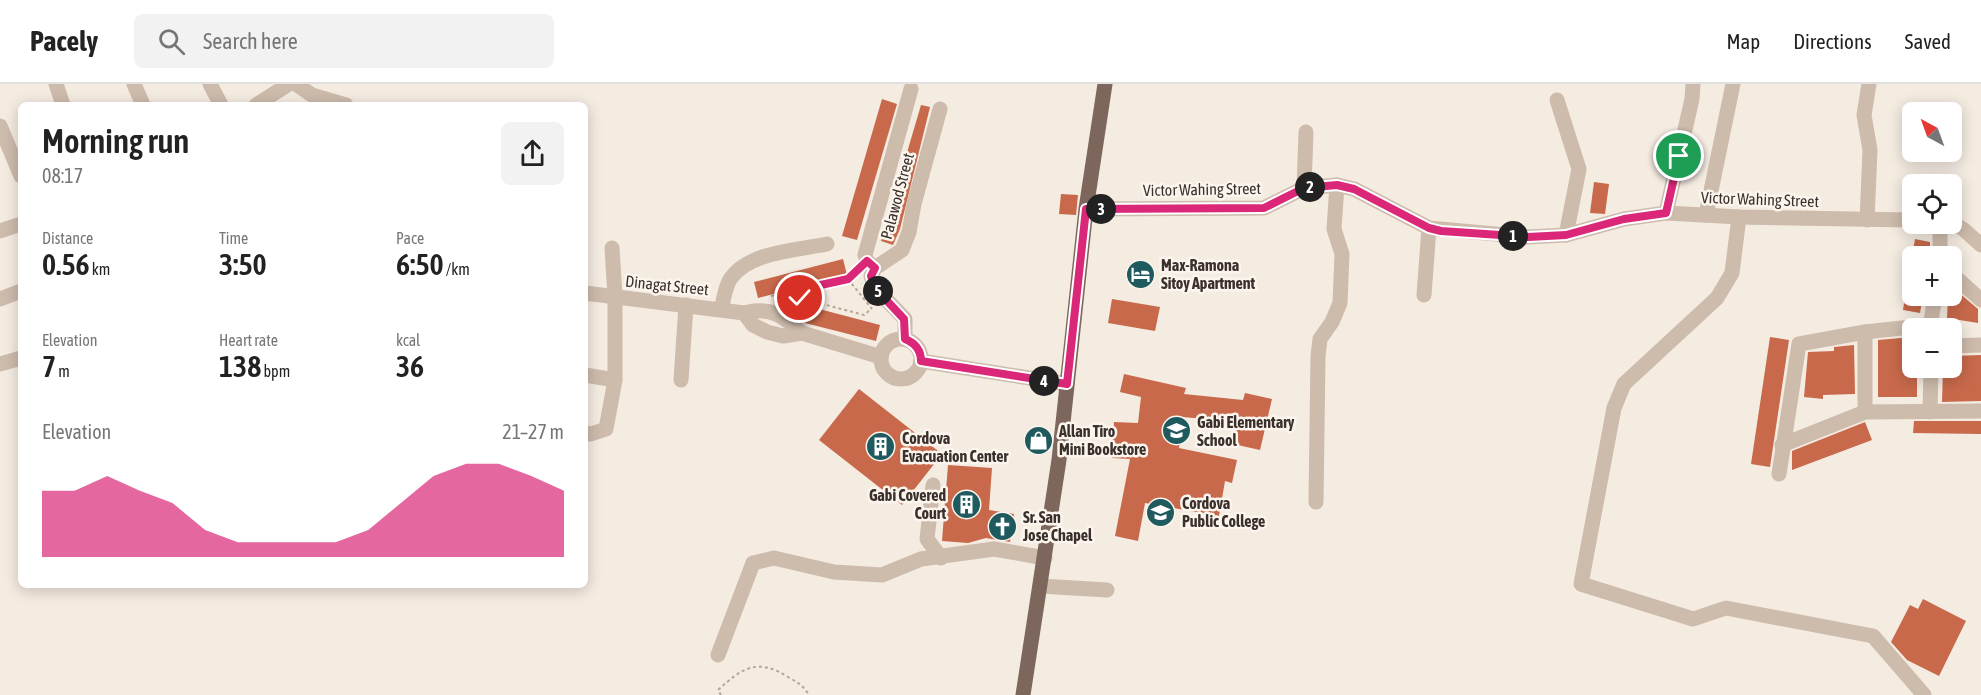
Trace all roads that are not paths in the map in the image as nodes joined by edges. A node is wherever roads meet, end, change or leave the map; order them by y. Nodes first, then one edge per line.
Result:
1 (56, 84) edge
2 (134, 84) edge
3 (210, 84) edge
4 (289, 84) edge
5 (296, 84) edge
6 (1105, 84) edge
7 (1693, 84) edge
8 (1732, 84) edge
9 (1869, 84) edge
10 (911, 89) dead end
11 (1557, 100) dead end
12 (62, 102) edge
13 (142, 102) edge
14 (219, 102) edge
15 (261, 102) edge
16 (336, 102) edge
17 (940, 108) dead end
18 (0, 126) edge
19 (1306, 132) dead end
20 (18, 169) edge
21 (1337, 185) junction
22 (1304, 188) junction
23 (1086, 209) junction
24 (1666, 213) junction
25 (1706, 215) junction
26 (1739, 217) junction
27 (1867, 220) junction
28 (1902, 220) edge
29 (18, 225) edge
30 (1429, 228) junction
31 (1962, 228) edge
32 (0, 231) edge
33 (1566, 235) junction
34 (827, 244) dead end
35 (1981, 245) edge
36 (612, 248) dead end
37 (871, 265) junction
38 (1962, 283) edge
39 (18, 292) edge
40 (588, 293) edge
41 (1424, 295) dead end
42 (615, 297) junction
43 (0, 299) edge
44 (1981, 300) edge
45 (686, 305) junction
46 (721, 309) junction
47 (1902, 329) edge
48 (1865, 332) junction
49 (905, 339) junction
50 (1981, 345) edge
51 (1962, 346) edge
52 (881, 357) junction
53 (18, 360) edge
54 (921, 361) junction
55 (0, 364) edge
56 (588, 376) edge
57 (1931, 378) edge
58 (615, 380) junction
59 (681, 380) dead end
60 (1067, 384) junction
61 (1981, 411) edge
62 (1865, 412) junction
63 (1930, 412) junction
64 (588, 432) edge
65 (1782, 445) junction
66 (1779, 474) dead end
67 (933, 485) dead end
68 (1316, 502) dead end
69 (941, 558) junction
70 (1045, 558) junction
71 (1040, 586) junction
72 (1107, 590) dead end
73 (718, 656) dead end
74 (1023, 695) edge
75 (1924, 695) edge

1 - 12 street
2 - 13 street
3 - 14 street
4 - 15 street
5 - 16 street
6 - 23 main road
7 - 24 street
8 - 25 street
9 - 27 street
10 - 37 street
11 - 33 street
17 - 37 street, Palawod Street
18 - 20 street
19 - 22 street
21 - 22 street, Victor Wahing Street
21 - 30 street, Victor Wahing Street
21 - 68 street
22 - 23 street, Victor Wahing Street
23 - 60 main road
24 - 25 street, Victor Wahing Street
24 - 33 street, Victor Wahing Street
25 - 26 street, Victor Wahing Street
26 - 27 street, Victor Wahing Street
26 - 75 street
27 - 28 street, Victor Wahing Street
29 - 32 street
30 - 33 street, Victor Wahing Street
30 - 41 street
31 - 35 street
34 - 46 street
36 - 42 street
37 - 49 street
38 - 44 street
39 - 43 street
40 - 42 street, Dinagat Street
42 - 45 street, Dinagat Street
42 - 58 street
45 - 46 street, Dinagat Street
45 - 59 street
46 - 52 street, Dinagat Street
47 - 48 street
48 - 62 street
48 - 65 street
49 - 52 street
49 - 54 street
50 - 51 street
52 - 54 street
53 - 55 street
54 - 60 street
56 - 58 street
57 - 63 street
58 - 64 street
60 - 70 main road
61 - 63 street
62 - 63 street
62 - 65 street
65 - 66 street
67 - 69 street
69 - 70 street
69 - 73 street
70 - 71 main road
71 - 72 street
71 - 74 main road

